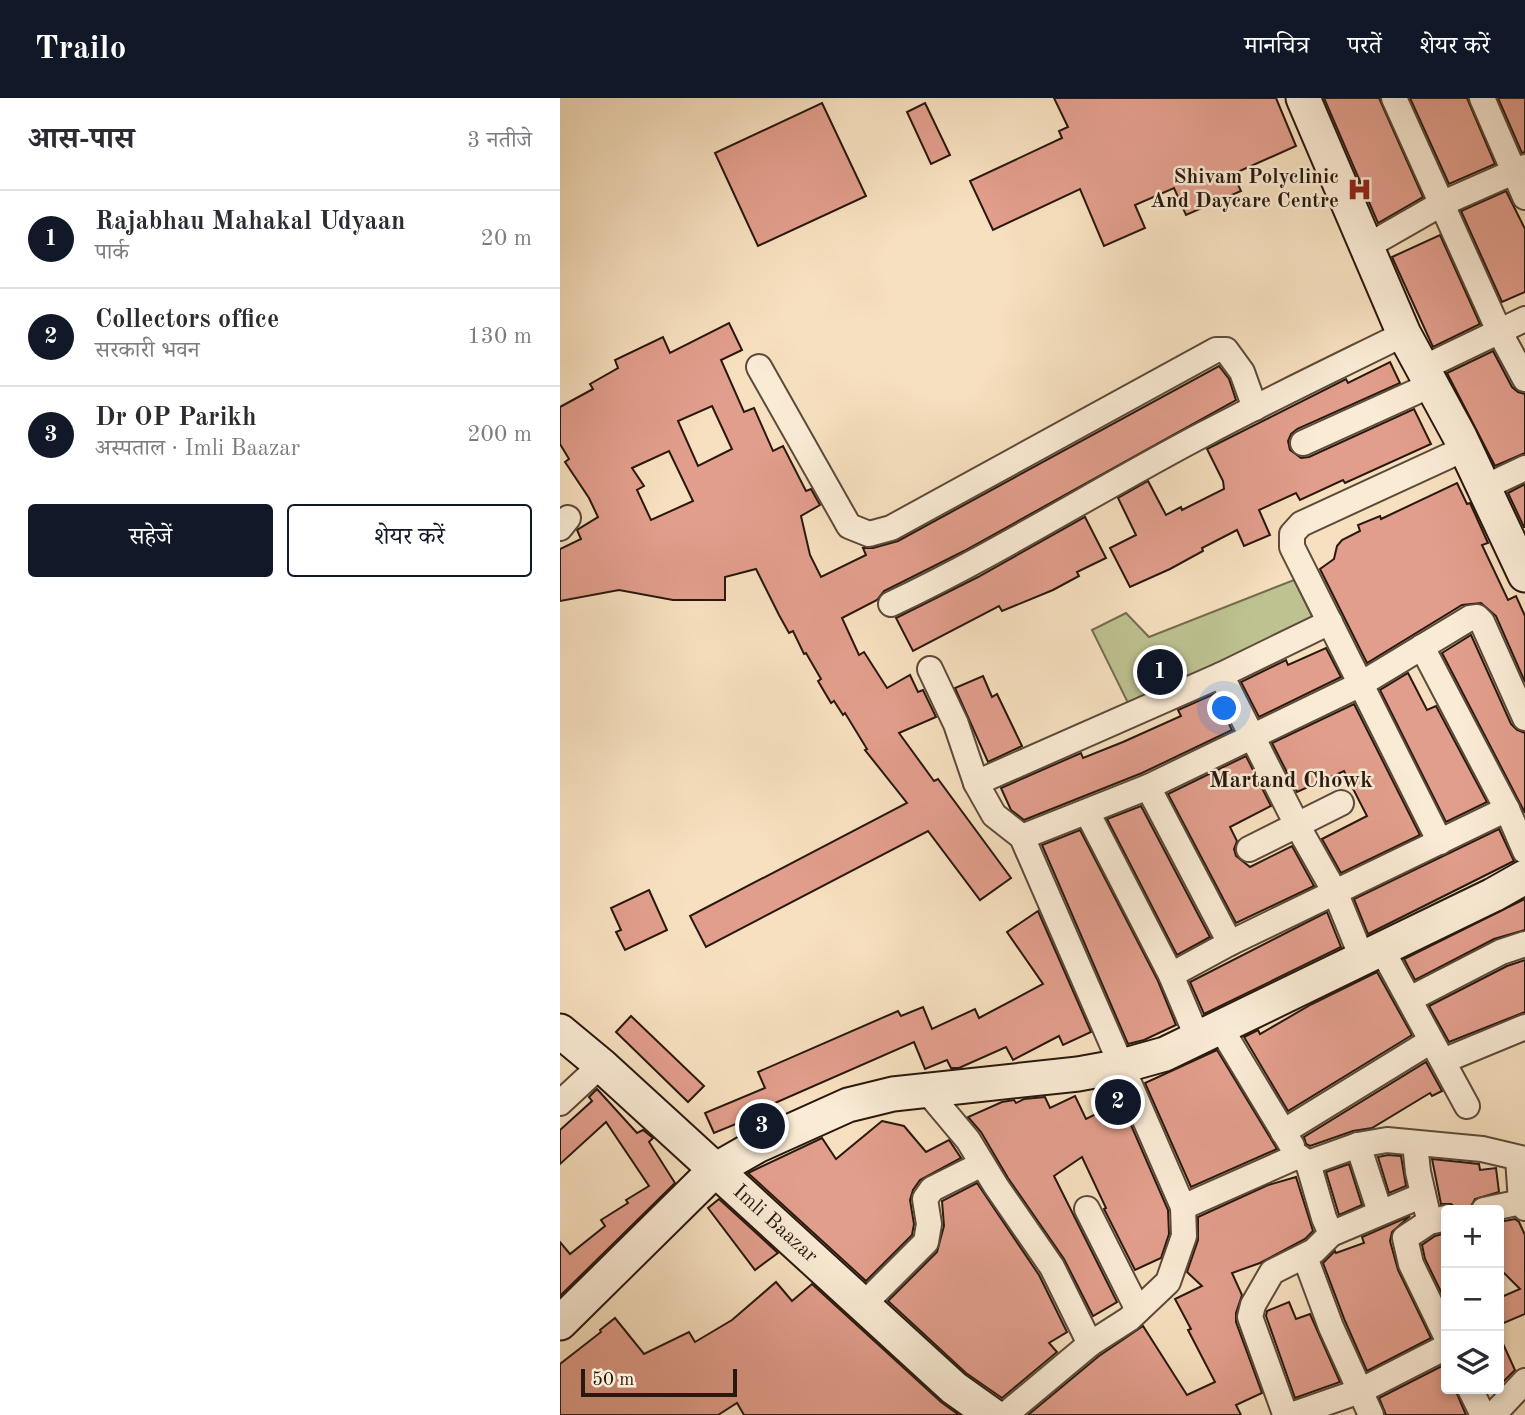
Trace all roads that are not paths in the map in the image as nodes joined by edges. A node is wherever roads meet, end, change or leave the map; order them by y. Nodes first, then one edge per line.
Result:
1 (1303, 98) edge
2 (1394, 98) edge
3 (1482, 98) edge
4 (1519, 169) edge
5 (1525, 197) edge
6 (1441, 204) junction
7 (1366, 247) junction
8 (1525, 319) edge
9 (1499, 331) junction
10 (1404, 334) junction
11 (759, 367) dead end
12 (1427, 376) junction
13 (1525, 379) edge
14 (1255, 408) junction
15 (1303, 443) dead end
16 (1466, 448) junction
17 (1525, 468) edge
18 (1483, 488) junction
19 (1525, 575) edge
20 (891, 604) dead end
21 (1330, 622) junction
22 (1422, 647) junction
23 (930, 669) dead end
24 (1221, 675) junction
25 (1361, 684) junction
26 (1525, 718) edge
27 (1251, 737) junction
28 (976, 783) junction
29 (1148, 788) junction
30 (1341, 803) dead end
31 (1507, 809) junction
32 (1087, 812) junction
33 (1297, 825) junction
34 (1022, 837) junction
35 (1440, 842) junction
36 (1249, 849) dead end
37 (1525, 851) edge
38 (1525, 877) edge
39 (1336, 894) junction
40 (1230, 943) junction
41 (1525, 944) edge
42 (1372, 953) junction
43 (1171, 975) junction
44 (1410, 999) junction
45 (1525, 1027) edge
46 (560, 1031) edge
47 (1209, 1033) junction
48 (1437, 1051) junction
49 (601, 1065) junction
50 (1122, 1066) junction
51 (926, 1090) junction
52 (560, 1103) edge
53 (1467, 1106) dead end
54 (1283, 1132) junction
55 (1415, 1143) junction
56 (1358, 1145) junction
57 (1303, 1159) junction
58 (1521, 1159) edge
59 (982, 1164) junction
60 (715, 1170) junction
61 (1423, 1195) junction
62 (1523, 1205) edge
63 (1183, 1207) junction
64 (1504, 1207) edge
65 (1087, 1209) dead end
66 (1380, 1212) junction
67 (1438, 1220) edge
68 (1331, 1234) junction
69 (1304, 1257) junction
70 (863, 1305) junction
71 (1138, 1310) junction
72 (560, 1323) edge
73 (1444, 1331) edge
74 (1090, 1344) junction
75 (1441, 1350) edge
76 (1525, 1381) edge
77 (1360, 1391) junction
78 (1475, 1394) edge
79 (1496, 1413) edge
80 (992, 1415) edge
81 (1005, 1415) edge
82 (1290, 1415) edge
83 (1371, 1415) edge

1 - 7 main road
2 - 6 street
3 - 4 street
4 - 5 street
4 - 6 street
6 - 7 street
6 - 9 street
7 - 10 main road
8 - 9 street
9 - 12 street
9 - 13 street
10 - 12 main road
10 - 14 street
11 - 14 street
12 - 15 street
12 - 16 main road
14 - 20 street
16 - 18 main road
16 - 21 street
17 - 18 street
18 - 19 main road
21 - 24 street
21 - 25 street
22 - 25 street
22 - 26 street
22 - 31 street
23 - 28 street
24 - 27 street
24 - 28 street
25 - 27 street
25 - 35 street
27 - 29 street
27 - 33 street
28 - 34 street
29 - 32 street
29 - 40 street
30 - 33 street
31 - 35 street
31 - 37 street
32 - 34 street
32 - 43 street
33 - 36 street
33 - 39 street
34 - 50 street
35 - 39 street
38 - 42 main road
39 - 40 street
39 - 42 street
40 - 43 street
41 - 44 street
42 - 44 street
42 - 47 main road
43 - 47 street
44 - 48 street
45 - 48 street
46 - 49 main road, Imli Baazar
47 - 50 main road
47 - 54 street
48 - 53 street
48 - 54 street
49 - 52 street
49 - 60 main road, Imli Baazar
50 - 51 main road
50 - 63 street
51 - 59 street
51 - 60 main road
54 - 57 street
55 - 56 street
55 - 58 street
55 - 61 street
56 - 57 street
56 - 66 street
57 - 63 street
57 - 68 street
58 - 62 street
59 - 70 street
59 - 74 street
60 - 70 main road, Imli Baazar
60 - 72 main road
61 - 66 street
61 - 67 street
62 - 64 street
63 - 71 street
65 - 71 street
66 - 68 street
67 - 73 street
68 - 69 street
69 - 77 street
69 - 82 street
70 - 80 main road, Imli Baazar
71 - 74 street
74 - 81 street
75 - 77 street
76 - 79 street
77 - 82 street
77 - 83 street
78 - 79 street

